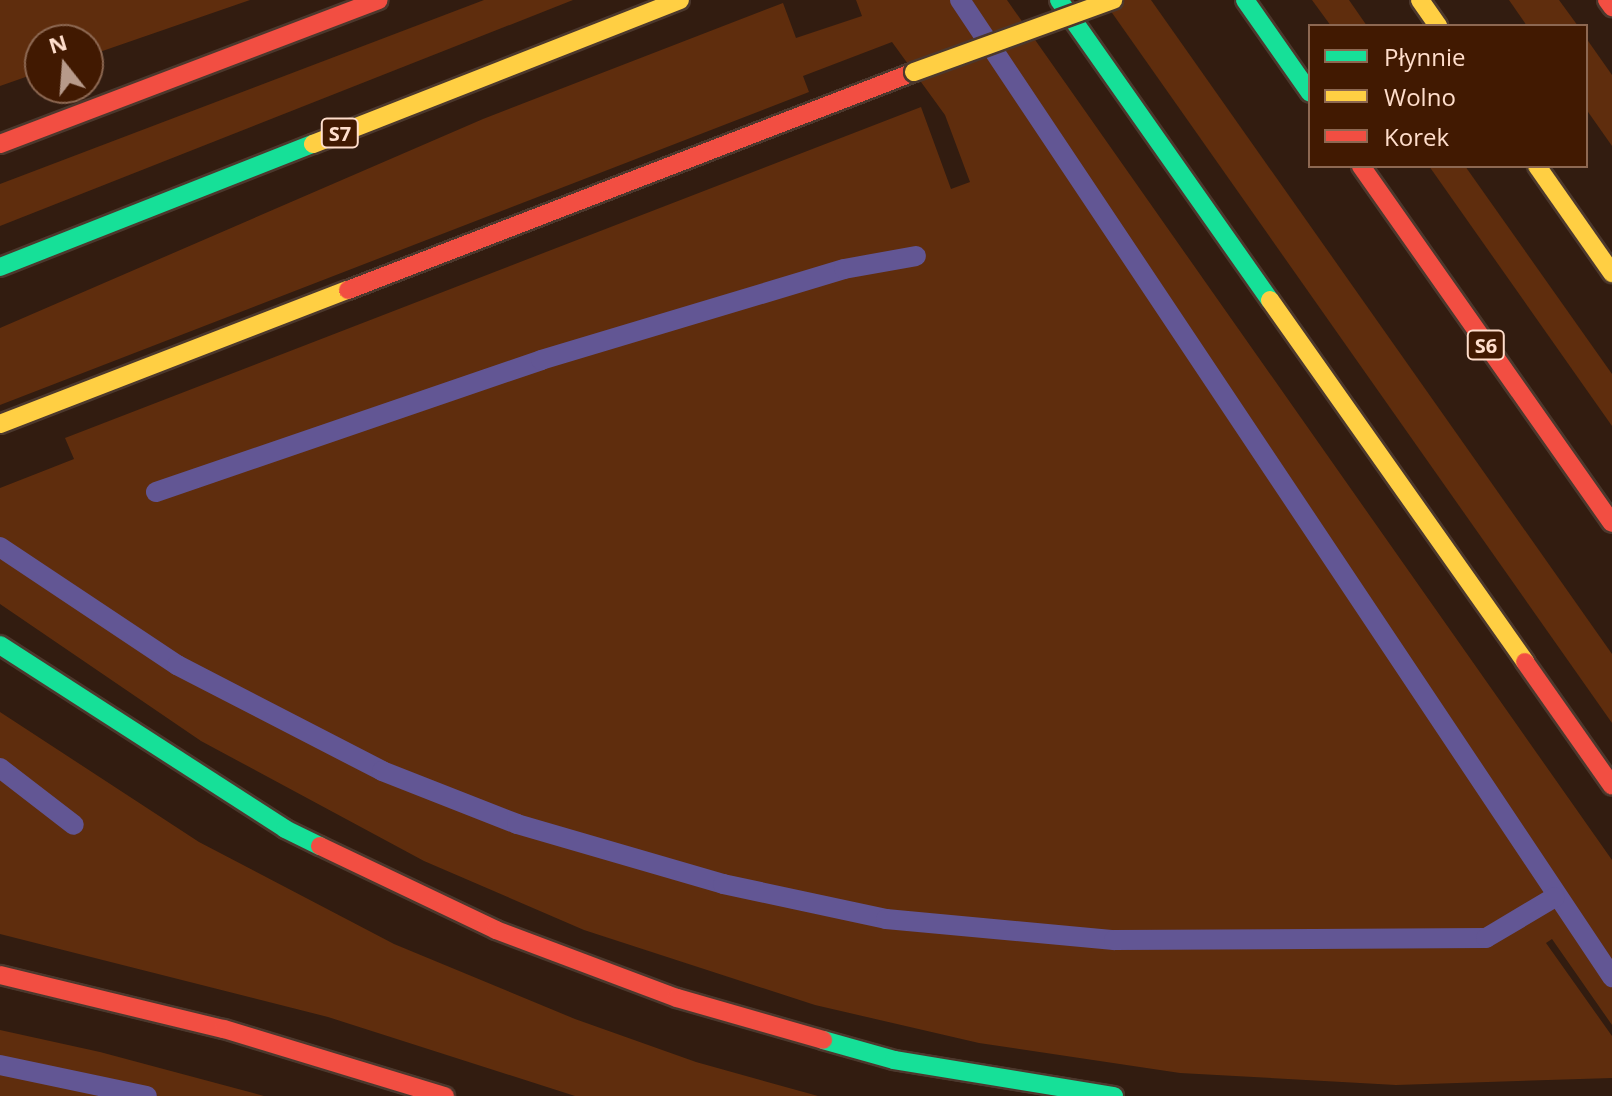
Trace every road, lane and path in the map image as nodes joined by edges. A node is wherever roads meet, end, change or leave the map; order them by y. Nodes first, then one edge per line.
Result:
1 (379, 0) edge
2 (680, 0) edge
3 (1059, 0) edge
4 (1113, 0) edge
5 (1245, 0) edge
6 (1420, 0) edge
7 (1607, 0) edge
8 (1612, 7) edge
9 (1437, 24) edge
10 (1308, 90) edge
11 (0, 144) edge
12 (1362, 168) edge
13 (1538, 168) edge
14 (0, 267) edge
15 (1612, 273) edge
16 (0, 424) edge
17 (1612, 523) edge
18 (0, 645) edge
19 (1612, 786) edge
20 (0, 975) edge
21 (445, 1096) edge
22 (1114, 1096) edge

1 - 11 highway
2 - 14 highway, S7
3 - 19 highway
4 - 16 highway, bridge
5 - 10 highway
6 - 9 highway
7 - 8 highway
12 - 17 highway, S6
13 - 15 highway
18 - 22 highway
20 - 21 highway

